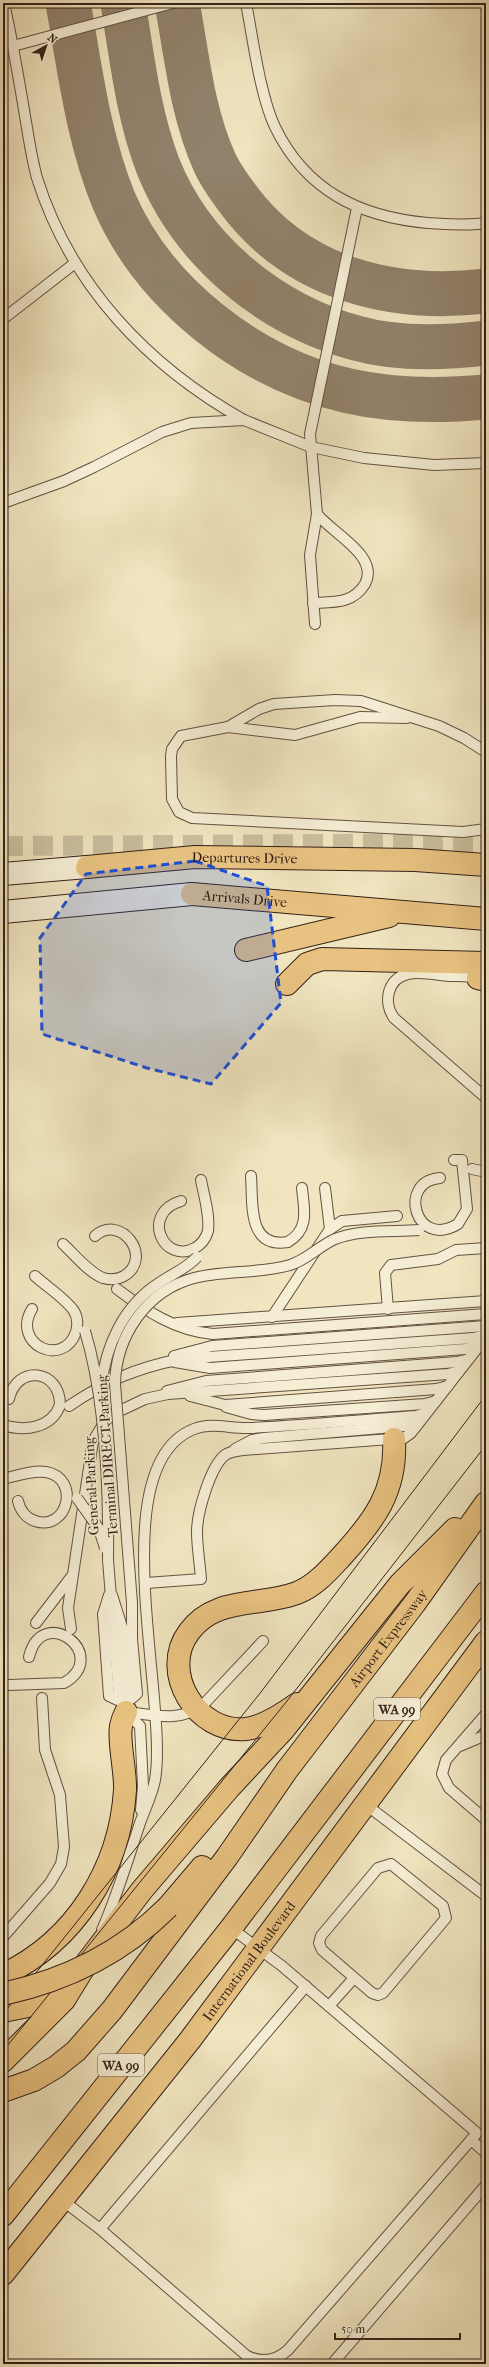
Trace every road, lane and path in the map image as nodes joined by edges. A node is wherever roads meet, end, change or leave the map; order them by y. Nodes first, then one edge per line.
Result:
1 (4, 3) edge
2 (173, 3) edge
3 (246, 3) edge
4 (13, 46) junction
5 (357, 208) junction
6 (486, 223) edge
7 (75, 263) junction
8 (3, 319) edge
9 (244, 420) junction
10 (311, 447) junction
11 (486, 463) edge
12 (3, 503) edge
13 (317, 514) junction
14 (313, 603) junction
15 (315, 624) dead end
16 (434, 724) junction
17 (228, 727) junction
18 (486, 752) edge
19 (485, 829) edge
20 (486, 864) edge
21 (3, 874) edge
22 (3, 912) edge
23 (410, 912) junction
24 (486, 919) edge
25 (246, 950) dead end
26 (484, 976) edge
27 (287, 984) dead end
28 (486, 1098) edge
29 (454, 1160) dead end
30 (472, 1169) dead end
31 (486, 1172) edge
32 (251, 1176) dead end
33 (440, 1178) dead end
34 (201, 1180) dead end
35 (302, 1188) dead end
36 (325, 1188) dead end
37 (181, 1201) dead end
38 (397, 1216) dead end
39 (330, 1229) junction
40 (419, 1230) dead end
41 (94, 1236) dead end
42 (63, 1244) dead end
43 (486, 1248) edge
44 (197, 1257) dead end
45 (35, 1276) dead end
46 (117, 1289) dead end
47 (486, 1302) edge
48 (32, 1308) dead end
49 (388, 1309) junction
50 (486, 1314) edge
51 (272, 1317) junction
52 (162, 1318) junction
53 (486, 1326) edge
54 (185, 1329) junction
55 (85, 1331) dead end
56 (486, 1336) edge
57 (245, 1344) junction
58 (479, 1346) junction
59 (469, 1359) junction
60 (165, 1362) junction
61 (150, 1365) junction
62 (190, 1366) junction
63 (459, 1371) junction
64 (247, 1378) junction
65 (448, 1386) junction
66 (178, 1394) junction
67 (9, 1399) dead end
68 (145, 1399) junction
69 (436, 1401) junction
70 (217, 1404) junction
71 (69, 1406) dead end
72 (100, 1410) junction
73 (426, 1413) junction
74 (3, 1425) edge
75 (417, 1425) junction
76 (217, 1426) junction
77 (264, 1438) junction
78 (394, 1439) junction
79 (228, 1453) junction
80 (3, 1479) edge
81 (486, 1497) edge
82 (77, 1498) dead end
83 (18, 1501) dead end
84 (486, 1504) edge
85 (108, 1560) junction
86 (72, 1575) junction
87 (146, 1584) junction
88 (111, 1586) junction
89 (484, 1597) edge
90 (36, 1623) dead end
91 (71, 1629) dead end
92 (263, 1641) dead end
93 (486, 1642) edge
94 (29, 1657) dead end
95 (9, 1685) dead end
96 (321, 1686) junction
97 (42, 1698) dead end
98 (196, 1709) junction
99 (130, 1714) junction
100 (486, 1714) edge
101 (155, 1715) junction
102 (486, 1735) edge
103 (458, 1746) junction
104 (287, 1770) junction
105 (364, 1804) junction
106 (486, 1820) edge
107 (140, 1824) junction
108 (486, 1896) edge
109 (231, 1928) junction
110 (3, 1937) edge
111 (258, 1947) junction
112 (88, 1961) junction
113 (3, 1975) edge
114 (354, 1978) junction
115 (74, 1985) junction
116 (306, 1986) junction
117 (3, 1994) edge
118 (329, 2006) junction
119 (3, 2011) edge
120 (3, 2061) edge
121 (3, 2091) edge
122 (478, 2136) edge
123 (486, 2153) edge
124 (486, 2185) edge
125 (62, 2200) junction
126 (3, 2215) edge
127 (100, 2230) junction
128 (3, 2274) edge
129 (273, 2362) edge
130 (332, 2364) edge

1 - 4 lane
2 - 4 lane
3 - 5 lane
4 - 7 lane
5 - 6 lane
5 - 10 lane
7 - 8 lane
7 - 9 lane
9 - 10 lane
9 - 12 lane
10 - 11 lane
10 - 13 lane
13 - 14 lane
13 - 14 lane
14 - 15 lane
16 - 17 lane
16 - 17 lane
16 - 18 lane
17 - 19 lane
20 - 21 main road, Departures Drive
22 - 23 main road, Arrivals Drive
23 - 24 main road, Arrivals Drive
23 - 25 main road
26 - 27 main road
26 - 28 lane
29 - 33 lane
30 - 31 lane
32 - 35 lane
34 - 37 lane
36 - 39 lane
38 - 39 lane
39 - 51 lane
40 - 99 lane, Terminal DIRECT Parking, bridge
41 - 42 lane
43 - 49 lane
44 - 72 lane, bridge
45 - 48 lane
46 - 52 lane
47 - 49 lane
49 - 51 lane
50 - 54 lane
51 - 52 lane
52 - 54 lane
53 - 57 lane
54 - 57 lane
55 - 72 lane, bridge
56 - 58 lane
56 - 60 lane
57 - 61 lane
58 - 59 lane
58 - 62 lane
59 - 63 lane
59 - 64 lane
60 - 61 lane
60 - 62 lane
61 - 71 lane
62 - 64 lane
63 - 65 lane
63 - 66 lane
64 - 68 lane
65 - 69 lane
65 - 70 lane
66 - 68 lane
66 - 70 lane
67 - 74 lane
68 - 86 lane
69 - 70 lane
69 - 73 lane
72 - 85 lane, General Parking, bridge
73 - 75 lane
73 - 76 lane
75 - 77 lane
75 - 78 lane
76 - 77 lane
76 - 87 lane
77 - 79 lane
78 - 79 lane
78 - 98 main road
79 - 87 lane
80 - 83 lane
81 - 96 main road
82 - 85 lane, bridge
84 - 104 main road, Airport Expressway
85 - 88 lane
86 - 90 lane
86 - 91 lane
87 - 101 lane
88 - 99 lane
88 - 99 lane
89 - 109 main road, WA 99
92 - 98 lane
93 - 105 main road, International Boulevard / WA 99
94 - 95 lane
96 - 98 main road
96 - 112 main road
97 - 110 lane
98 - 101 lane
99 - 101 lane
99 - 107 lane
99 - 113 main road
100 - 103 lane
101 - 107 lane
102 - 103 lane
103 - 106 lane
104 - 117 main road, bridge
104 - 121 main road
105 - 108 lane
105 - 111 main road, International Boulevard / WA 99
107 - 112 lane
109 - 111 lane
109 - 126 main road, WA 99
111 - 116 lane
111 - 125 main road, International Boulevard / WA 99
112 - 115 main road
114 - 114 lane
114 - 118 lane
115 - 119 main road
115 - 120 main road
116 - 118 lane
116 - 127 lane
118 - 122 lane
122 - 123 lane
122 - 129 lane
124 - 130 lane
125 - 127 lane
125 - 128 main road, International Boulevard / WA 99
127 - 129 lane

